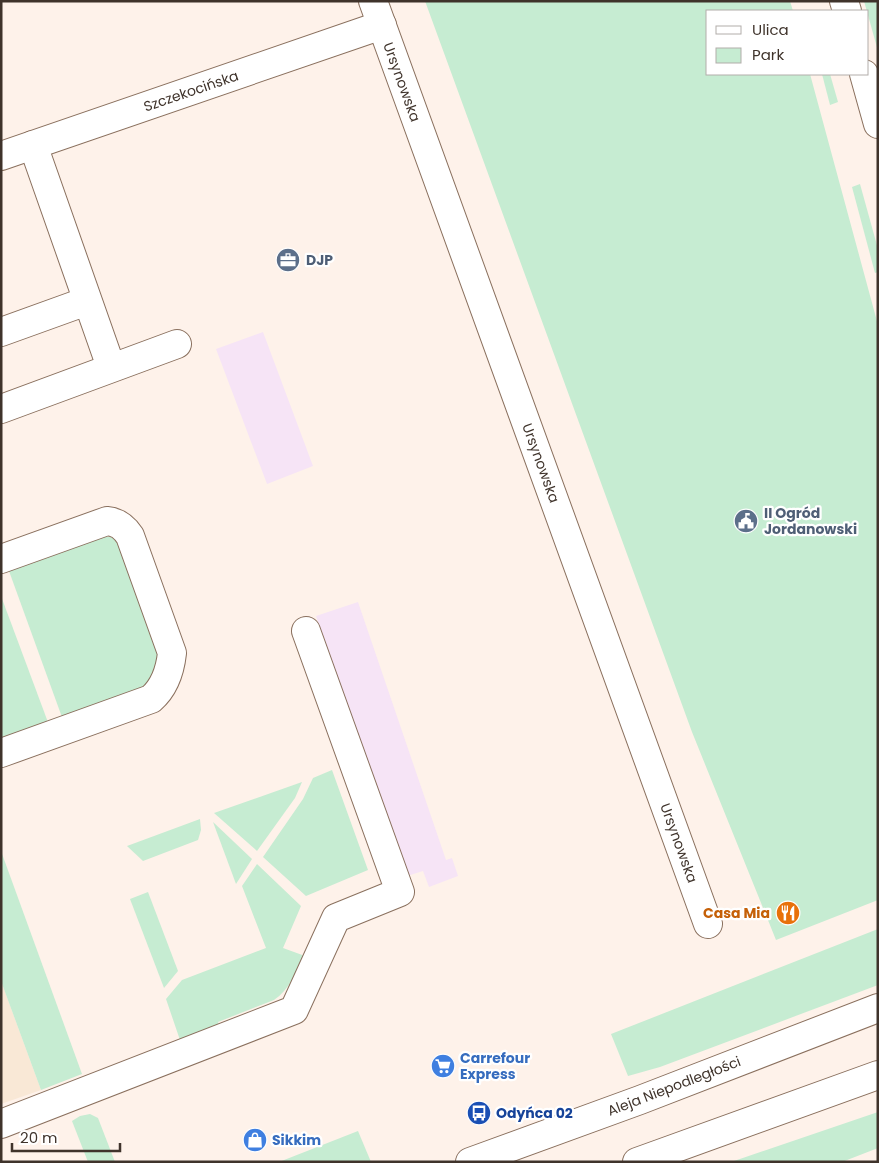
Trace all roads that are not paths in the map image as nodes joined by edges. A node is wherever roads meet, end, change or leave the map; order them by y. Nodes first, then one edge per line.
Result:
1 (377, 13) edge
2 (864, 75) edge
3 (878, 124) edge
4 (33, 145) junction
5 (1, 156) edge
6 (87, 301) junction
7 (1, 332) edge
8 (177, 344) dead end
9 (111, 368) junction
10 (1, 409) edge
11 (1, 559) edge
12 (306, 631) dead end
13 (1, 753) edge
14 (708, 924) dead end
15 (878, 1008) edge
16 (878, 1075) edge
17 (1, 1124) edge
18 (470, 1162) edge
19 (637, 1162) edge

1 - 4 street, Szczekocińska
1 - 14 street, Ursynowska
2 - 3 street
4 - 5 street, Szczekocińska
4 - 6 street
6 - 7 street
6 - 9 street
8 - 9 street
9 - 10 street
11 - 13 street
12 - 17 street
15 - 18 street, Aleja Niepodległości
16 - 19 street

